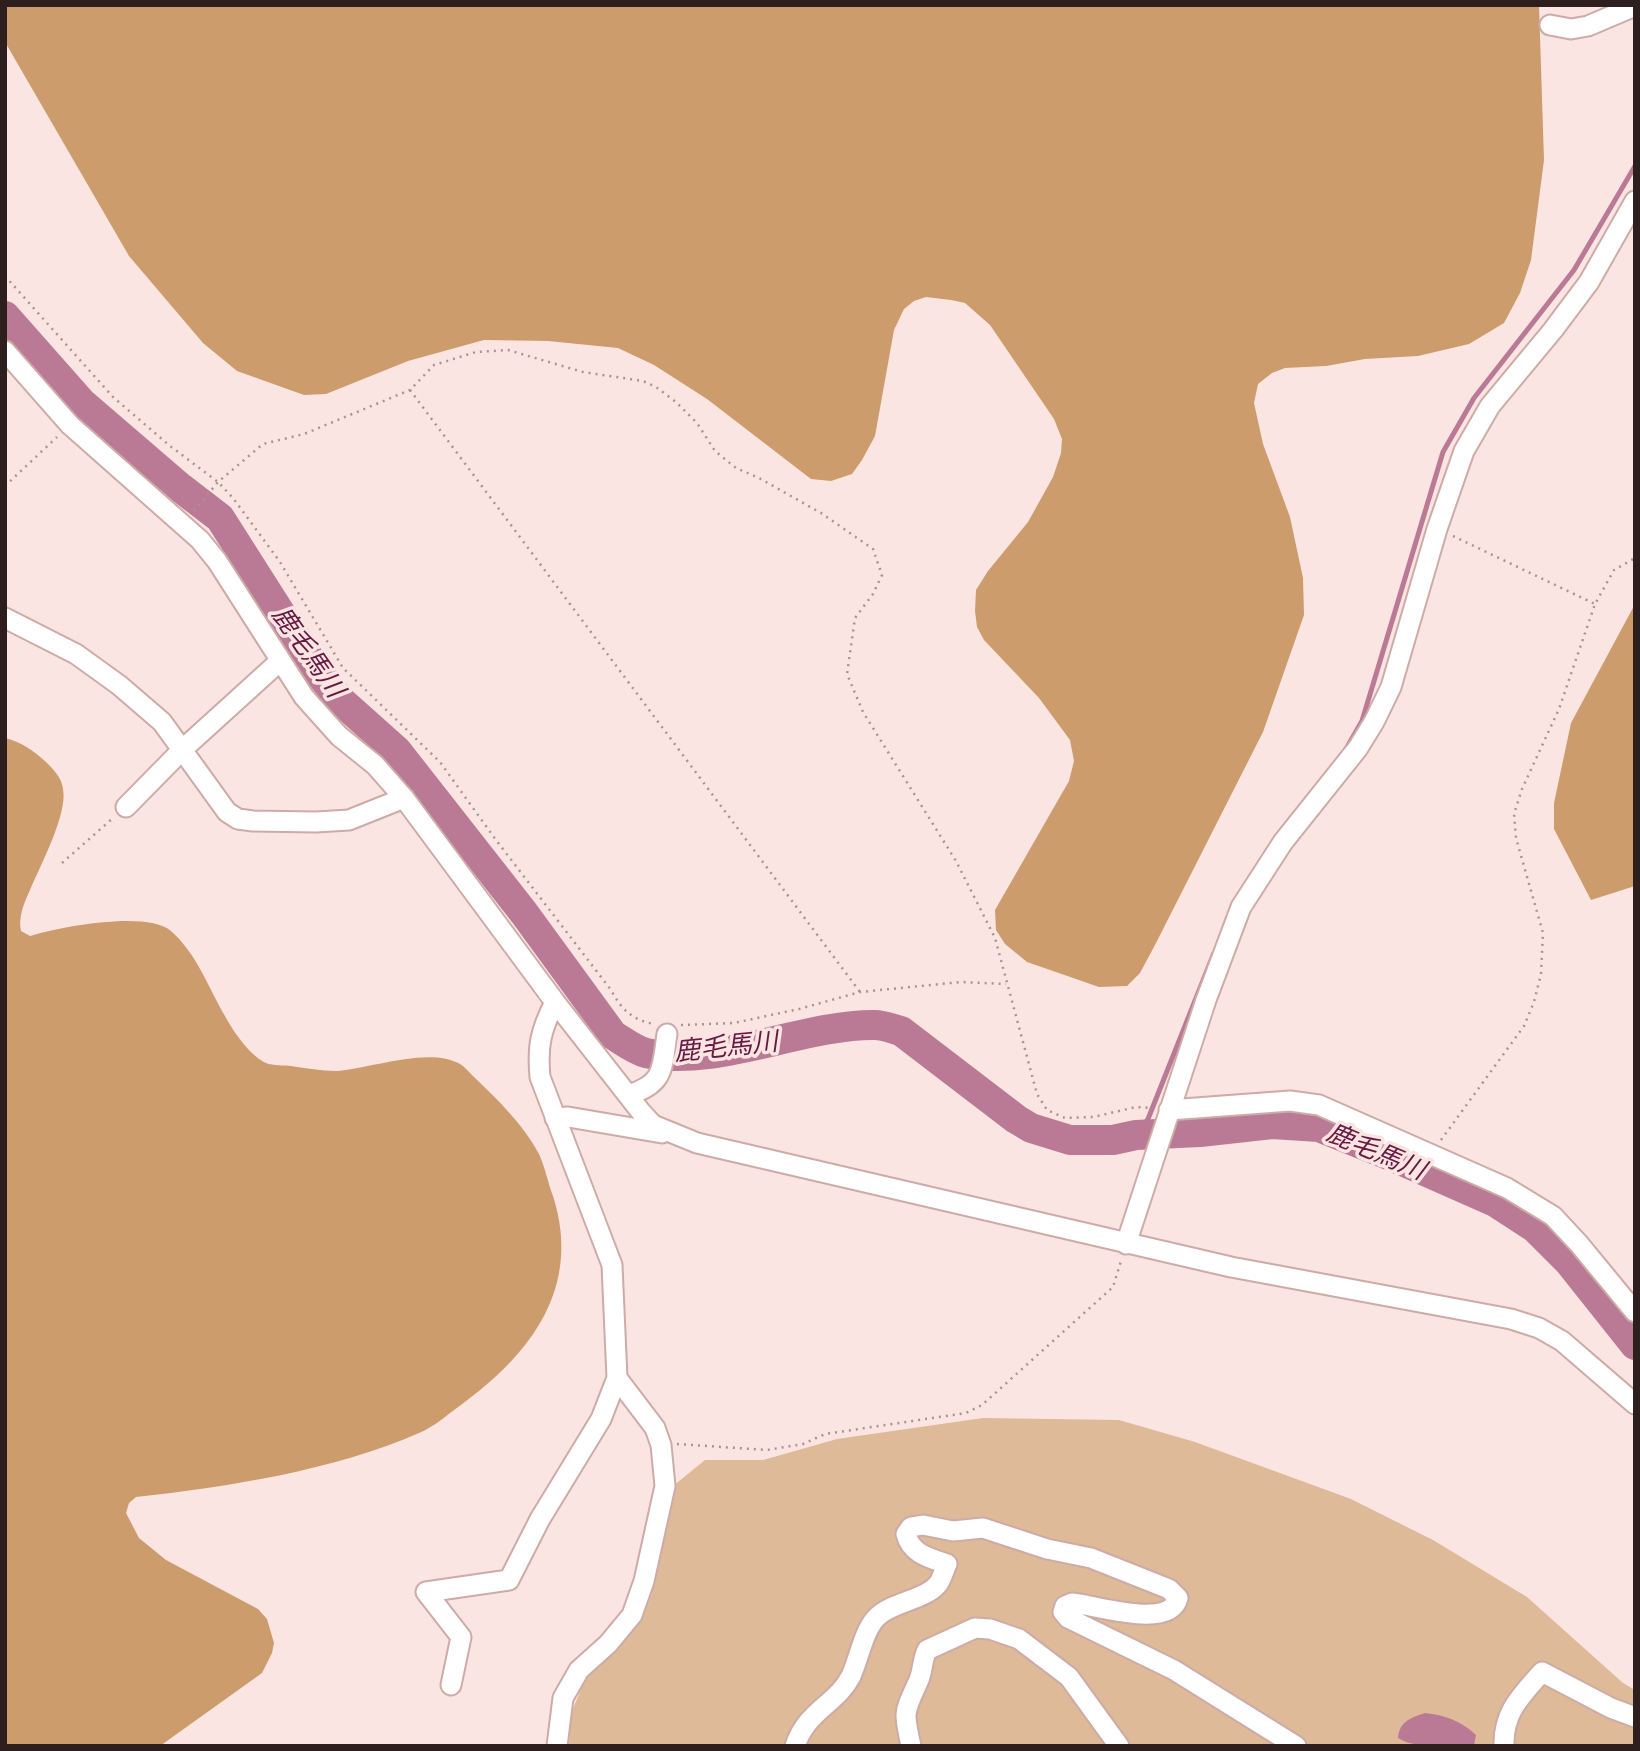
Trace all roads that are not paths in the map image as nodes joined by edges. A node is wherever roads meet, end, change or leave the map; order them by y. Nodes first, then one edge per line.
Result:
1 (1635, 6) edge
2 (1550, 25) dead end
3 (1635, 201) edge
4 (5, 351) edge
5 (5, 618) edge
6 (280, 661) junction
7 (183, 749) junction
8 (404, 798) junction
9 (126, 807) road end
10 (555, 1002) junction
11 (667, 1030) road end
12 (628, 1095) junction
13 (1164, 1112) junction
14 (555, 1118) junction
15 (674, 1135) junction
16 (1126, 1244) junction
17 (1635, 1311) edge
18 (617, 1378) junction
19 (1635, 1404) edge
20 (451, 1685) dead end
21 (1635, 1717) edge
22 (556, 1746) edge
23 (795, 1746) edge
24 (911, 1746) edge
25 (1119, 1746) edge
26 (1296, 1746) edge
27 (1504, 1746) edge

1 - 2 street
3 - 13 street
4 - 6 street
5 - 7 street
6 - 7 street
6 - 8 street
7 - 8 street
7 - 9 street
8 - 10 street
10 - 12 street
10 - 14 street
11 - 12 street
12 - 15 street
13 - 16 street
13 - 17 street
14 - 15 street
14 - 18 street
15 - 16 street
16 - 19 street
18 - 20 street
18 - 22 street
21 - 27 street
23 - 26 street
24 - 25 street

